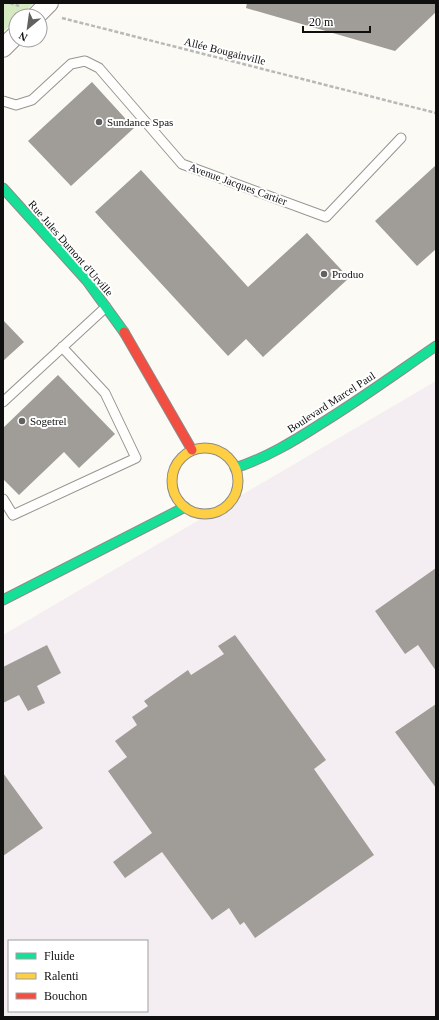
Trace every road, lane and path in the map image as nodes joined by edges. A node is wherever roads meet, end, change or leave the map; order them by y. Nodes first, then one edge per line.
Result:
1 (10, 3) edge
2 (33, 8) edge
3 (48, 12) edge
4 (3, 101) edge
5 (436, 113) edge
6 (401, 138) dead end
7 (3, 188) edge
8 (106, 307) junction
9 (436, 346) edge
10 (62, 347) junction
11 (3, 402) edge
12 (192, 450) junction
13 (235, 468) junction
14 (3, 500) edge
15 (185, 507) junction
16 (3, 600) edge

1 - 2 path, Allée Bougainville
3 - 5 path, Allée Bougainville
4 - 6 lane, Avenue Jacques Cartier
7 - 8 street, Rue Jules Dumont d'Urville
8 - 10 lane
8 - 12 street, Rue Jules Dumont d'Urville
9 - 13 street, Boulevard Marcel Paul
10 - 11 lane
10 - 14 lane
12 - 13 street
12 - 15 street
13 - 15 street
15 - 16 street

